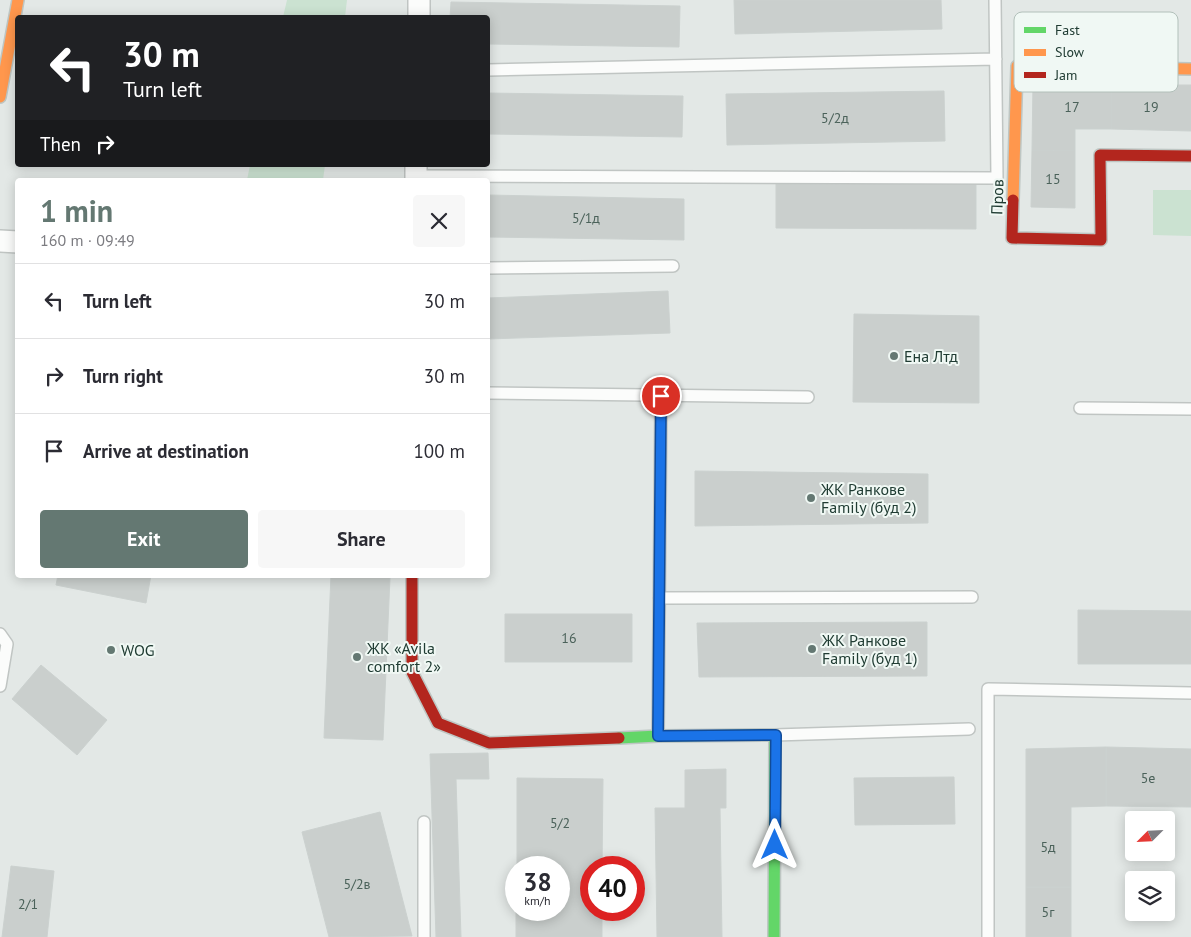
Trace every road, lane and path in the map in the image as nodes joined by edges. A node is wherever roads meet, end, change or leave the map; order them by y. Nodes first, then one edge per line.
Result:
1 (18, 0) edge
2 (419, 0) edge
3 (995, 0) edge
4 (418, 15) edge
5 (4, 52) edge
6 (996, 59) junction
7 (1178, 69) edge
8 (1191, 69) edge
9 (490, 70) edge
10 (1016, 92) edge
11 (0, 97) edge
12 (1191, 156) edge
13 (416, 174) edge
14 (0, 241) edge
15 (15, 242) edge
16 (674, 266) dead end
17 (490, 268) edge
18 (490, 393) edge
19 (661, 396) junction
20 (808, 397) dead end
21 (1080, 408) dead end
22 (1191, 410) edge
23 (412, 578) edge
24 (972, 597) dead end
25 (659, 598) junction
26 (0, 634) edge
27 (0, 686) edge
28 (1191, 693) edge
29 (970, 729) dead end
30 (776, 735) junction
31 (658, 736) junction
32 (424, 822) dead end
33 (424, 937) edge
34 (774, 937) edge
35 (988, 937) edge

1 - 5 street
2 - 4 street
3 - 6 lane
5 - 11 street
6 - 9 lane
6 - 13 lane
7 - 8 street, Пров
10 - 12 street, Пров
14 - 15 street
16 - 17 lane
18 - 19 lane
19 - 20 lane
19 - 25 lane
21 - 22 lane
23 - 31 street
24 - 25 lane
25 - 31 lane
26 - 27 lane
28 - 35 lane
29 - 30 lane
30 - 31 street
30 - 34 street
32 - 33 lane

